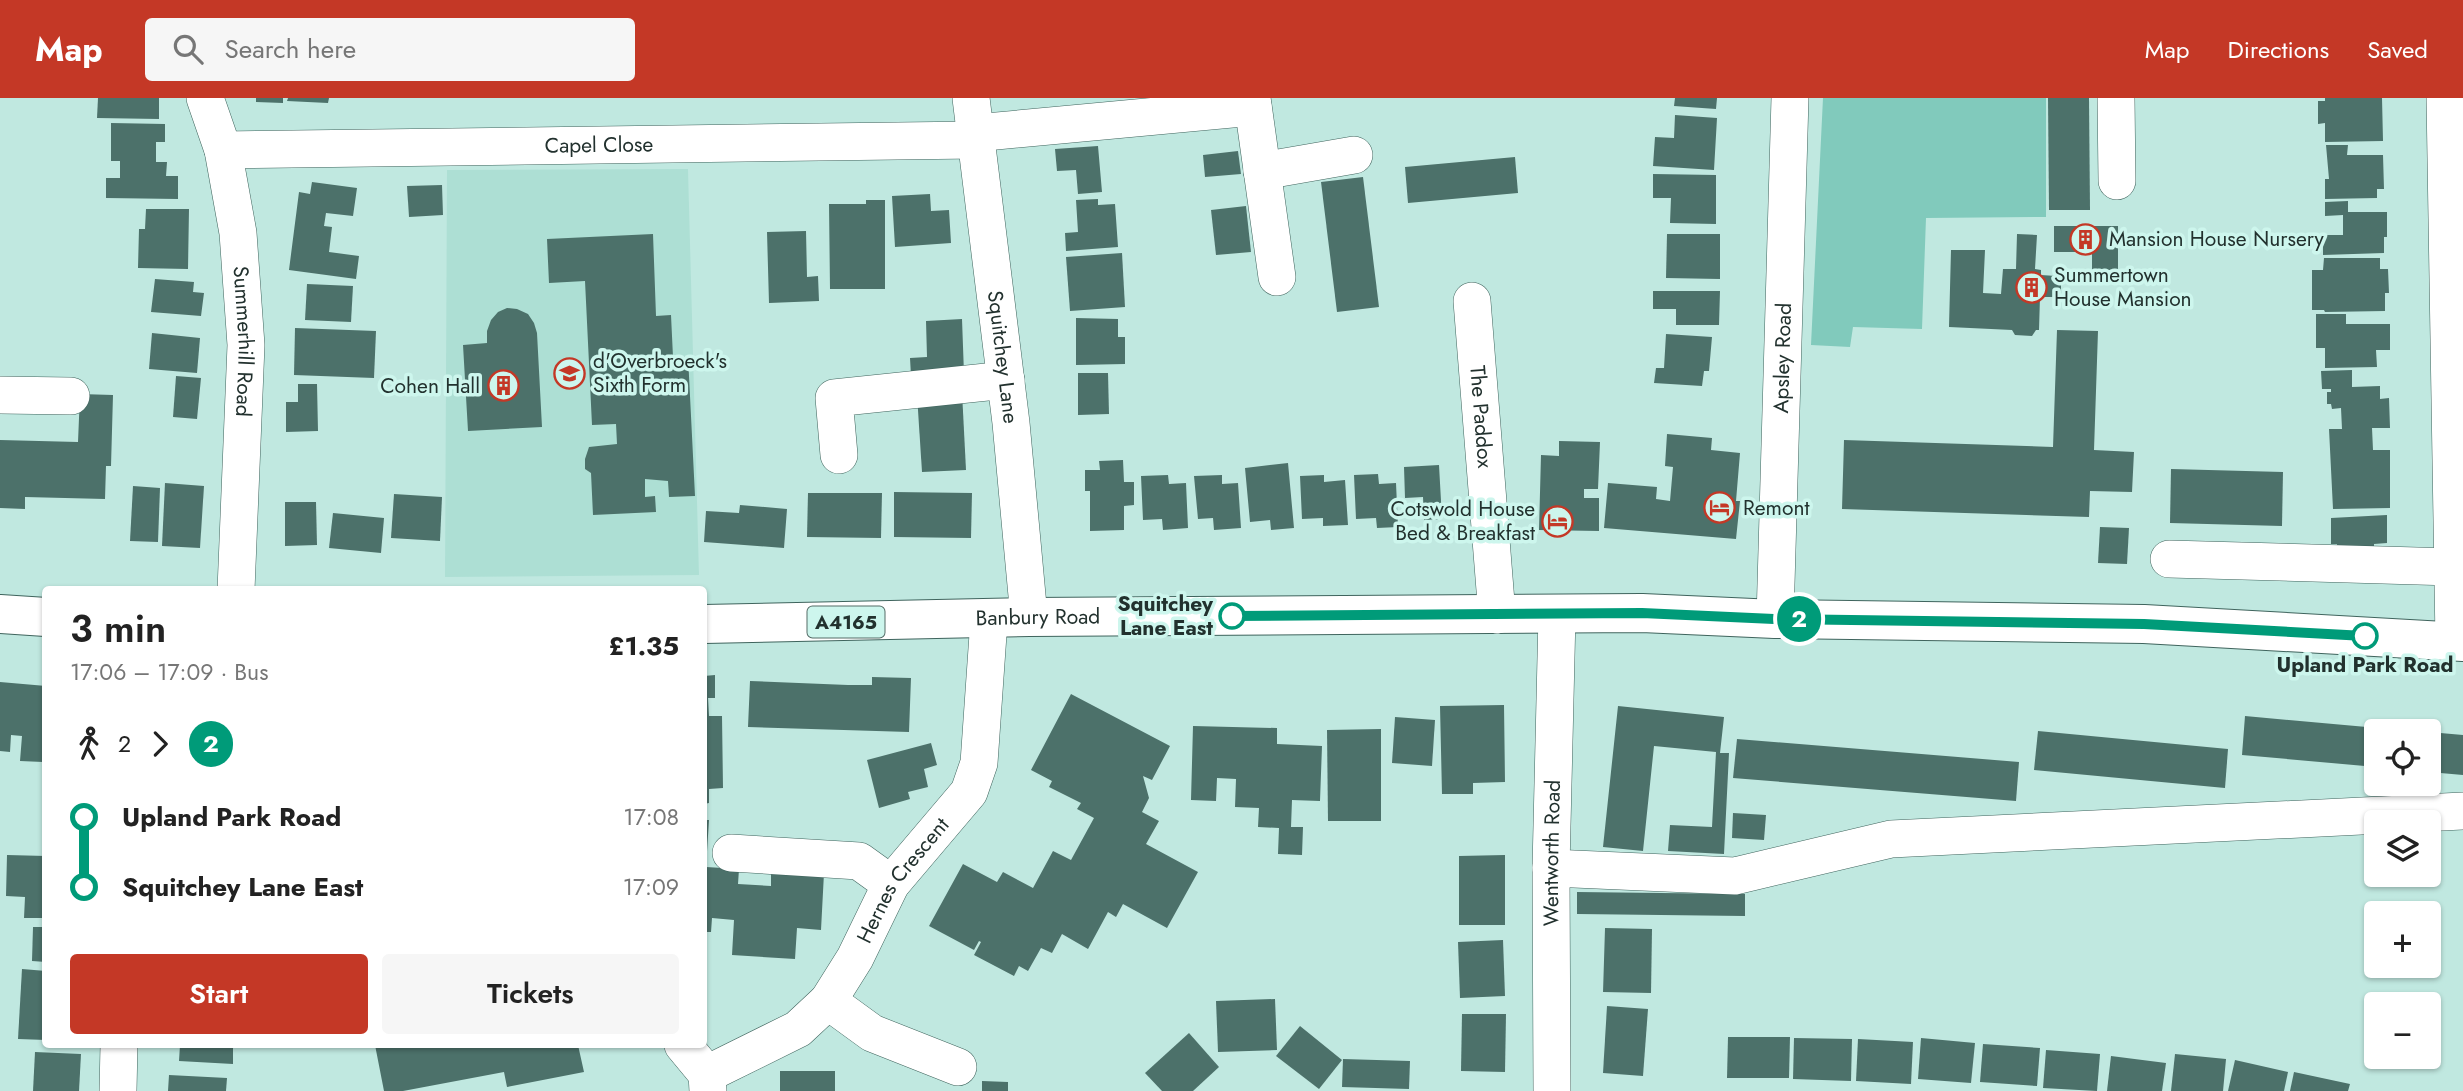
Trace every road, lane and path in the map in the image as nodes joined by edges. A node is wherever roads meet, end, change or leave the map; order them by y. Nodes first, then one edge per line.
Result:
1 (205, 98) edge
2 (1790, 98) edge
3 (2116, 98) edge
4 (2445, 98) edge
5 (1252, 103) edge
6 (974, 124) edge
7 (223, 150) junction
8 (1354, 155) dead end
9 (1262, 171) junction
10 (2117, 181) dead end
11 (1277, 277) dead end
12 (1472, 301) dead end
13 (1006, 380) junction
14 (0, 395) edge
15 (71, 396) dead end
16 (839, 455) dead end
17 (2169, 559) dead end
18 (2453, 567) junction
19 (236, 586) edge
20 (0, 614) edge
21 (1497, 615) junction
22 (1557, 615) junction
23 (42, 617) edge
24 (1030, 617) junction
25 (1774, 619) junction
26 (989, 620) junction
27 (707, 624) edge
28 (2458, 641) edge
29 (2463, 811) edge
30 (731, 853) dead end
31 (1551, 868) junction
32 (891, 884) junction
33 (828, 1001) junction
34 (119, 1048) edge
35 (685, 1048) edge
36 (958, 1067) dead end
37 (708, 1082) edge
38 (118, 1091) edge
39 (1552, 1091) edge

1 - 7 street, Summerhill Road
2 - 25 street, Apsley Road
3 - 10 street
4 - 18 street
5 - 6 street
5 - 9 street
6 - 7 street, Capel Close
6 - 13 street, Squitchey Lane
7 - 19 street, Summerhill Road
8 - 9 street
9 - 11 street
12 - 21 street, The Paddox
13 - 16 street
13 - 24 street, Squitchey Lane
14 - 15 street
17 - 18 street
18 - 28 street
20 - 23 main road
21 - 22 main road, Banbury Road / A4165
21 - 24 main road, Banbury Road / A4165
22 - 25 main road, Banbury Road / A4165
22 - 31 street, Wentworth Road
24 - 26 main road, Banbury Road / A4165
25 - 28 main road, Banbury Road / A4165
26 - 27 main road, Banbury Road / A4165
26 - 32 street, Hernes Crescent
29 - 31 street
30 - 32 street
31 - 39 street, Wentworth Road
32 - 33 street, Hernes Crescent
33 - 36 street
33 - 37 street, Hernes Crescent
34 - 38 street
35 - 37 street

